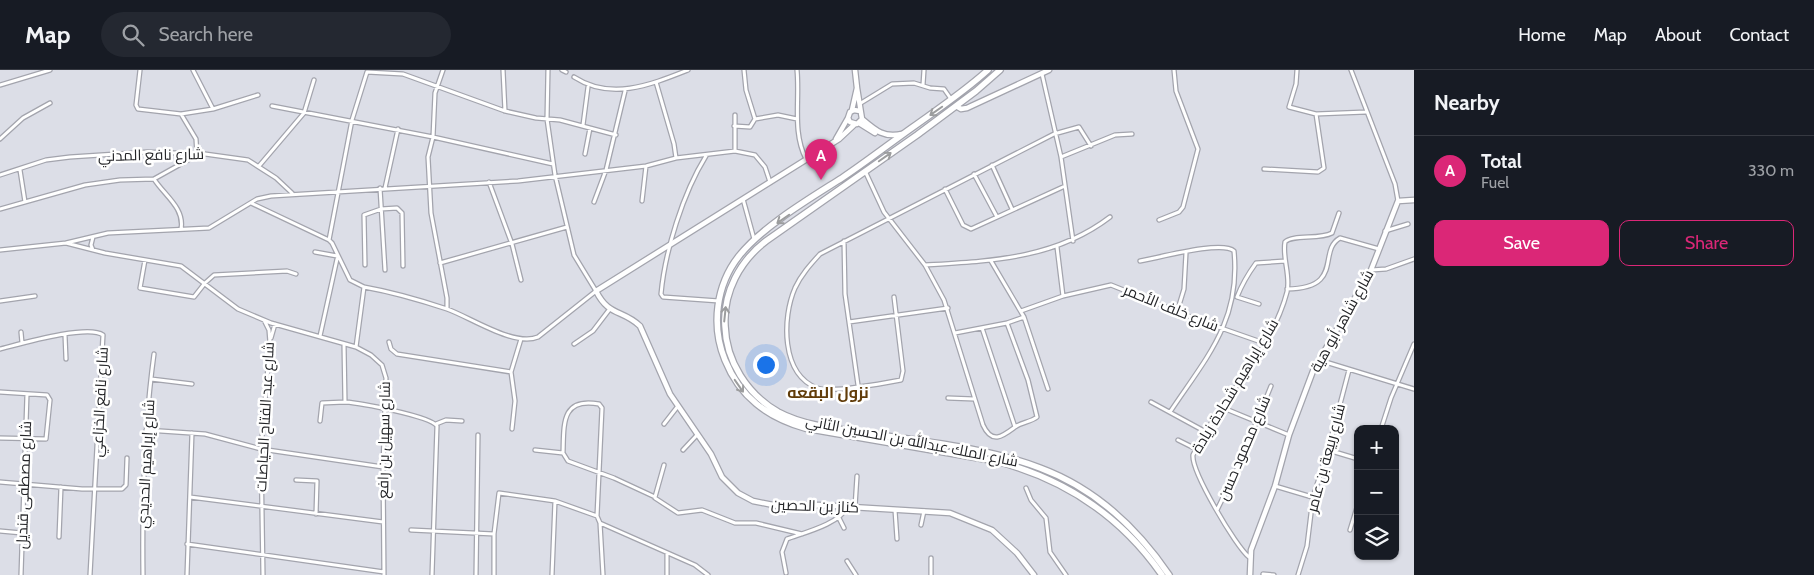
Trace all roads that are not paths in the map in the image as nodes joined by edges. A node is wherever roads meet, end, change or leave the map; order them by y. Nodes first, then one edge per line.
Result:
1 (50, 70) edge
2 (140, 70) edge
3 (192, 70) edge
4 (443, 70) edge
5 (503, 70) edge
6 (548, 70) edge
7 (562, 70) edge
8 (688, 70) edge
9 (744, 70) edge
10 (797, 70) edge
11 (861, 70) edge
12 (924, 70) edge
13 (988, 70) edge
14 (1000, 70) edge
15 (1049, 70) edge
16 (1174, 70) edge
17 (1297, 70) edge
18 (1351, 70) edge
19 (367, 71) edge
20 (855, 71) edge
21 (566, 72) dead end
22 (1042, 74) junction
23 (574, 77) dead end
24 (314, 80) dead end
25 (656, 82) junction
26 (0, 85) edge
27 (923, 85) junction
28 (437, 86) junction
29 (588, 86) junction
30 (857, 88) junction
31 (625, 91) junction
32 (258, 95) dead end
33 (952, 100) junction
34 (50, 103) dead end
35 (861, 104) junction
36 (272, 106) dead end
37 (956, 106) junction
38 (213, 110) junction
39 (852, 110) junction
40 (504, 111) junction
41 (860, 112) junction
42 (1366, 112) junction
43 (304, 113) junction
44 (181, 114) junction
45 (1316, 114) junction
46 (735, 115) dead end
47 (848, 118) junction
48 (547, 119) junction
49 (755, 119) junction
50 (797, 119) junction
51 (352, 120) junction
52 (859, 122) junction
53 (583, 126) junction
54 (734, 126) junction
55 (590, 128) junction
56 (398, 129) junction
57 (877, 133) junction
58 (904, 134) junction
59 (1054, 134) junction
60 (1132, 134) dead end
61 (616, 135) junction
62 (433, 136) junction
63 (0, 138) edge
64 (835, 140) junction
65 (1091, 146) junction
66 (735, 151) junction
67 (881, 151) junction
68 (586, 154) dead end
69 (196, 155) junction
70 (706, 156) junction
71 (1061, 157) junction
72 (676, 158) junction
73 (806, 159) junction
74 (553, 164) junction
75 (992, 165) junction
76 (259, 166) junction
77 (646, 166) junction
78 (1264, 169) dead end
79 (20, 170) junction
80 (606, 170) junction
81 (865, 171) junction
82 (974, 174) junction
83 (0, 175) edge
84 (555, 175) junction
85 (842, 178) junction
86 (154, 179) junction
87 (489, 182) junction
88 (770, 182) junction
89 (845, 185) junction
90 (429, 186) junction
91 (1065, 186) junction
92 (380, 188) junction
93 (385, 188) junction
94 (945, 189) junction
95 (338, 190) junction
96 (292, 193) junction
97 (742, 199) junction
98 (1398, 200) junction
99 (1414, 200) edge
100 (642, 201) dead end
101 (24, 202) junction
102 (594, 202) dead end
103 (250, 203) junction
104 (0, 209) edge
105 (381, 209) junction
106 (1012, 209) junction
107 (1340, 213) dead end
108 (997, 217) junction
109 (1110, 217) dead end
110 (890, 219) junction
111 (1159, 220) dead end
112 (1408, 224) dead end
113 (567, 227) junction
114 (181, 229) junction
115 (1385, 232) junction
116 (93, 236) junction
117 (329, 240) junction
118 (754, 240) junction
119 (672, 241) junction
120 (844, 241) junction
121 (1073, 241) junction
122 (66, 244) junction
123 (512, 244) junction
124 (1057, 247) junction
125 (1379, 248) junction
126 (0, 250) edge
127 (93, 250) junction
128 (315, 252) dead end
129 (1186, 253) junction
130 (337, 257) junction
131 (1414, 259) edge
132 (144, 260) junction
133 (991, 261) junction
134 (1140, 261) dead end
135 (1285, 261) junction
136 (440, 264) junction
137 (365, 265) dead end
138 (925, 265) junction
139 (403, 266) dead end
140 (385, 270) dead end
141 (1371, 270) junction
142 (296, 274) dead end
143 (521, 280) dead end
144 (205, 283) junction
145 (364, 287) junction
146 (1287, 289) junction
147 (596, 291) junction
148 (35, 296) dead end
149 (1063, 296) junction
150 (1236, 296) junction
151 (894, 298) dead end
152 (0, 301) edge
153 (719, 301) junction
154 (1259, 304) dead end
155 (948, 308) junction
156 (448, 309) junction
157 (609, 310) junction
158 (1021, 311) junction
159 (1177, 312) junction
160 (897, 315) junction
161 (1024, 317) junction
162 (264, 320) junction
163 (849, 322) junction
164 (273, 323) junction
165 (1007, 323) junction
166 (982, 328) junction
167 (1223, 329) junction
168 (21, 332) dead end
169 (955, 333) junction
170 (65, 335) junction
171 (320, 336) junction
172 (520, 339) junction
173 (389, 342) dead end
174 (270, 343) junction
175 (1264, 343) junction
176 (22, 344) junction
177 (344, 344) junction
178 (574, 344) dead end
179 (1414, 344) edge
180 (356, 347) junction
181 (0, 349) edge
182 (154, 354) dead end
183 (66, 359) dead end
184 (1319, 360) junction
185 (1349, 370) junction
186 (511, 372) junction
187 (151, 379) junction
188 (192, 384) dead end
189 (1398, 384) junction
190 (858, 386) junction
191 (1271, 386) dead end
192 (1048, 389) dead end
193 (1414, 389) edge
194 (0, 392) edge
195 (27, 394) junction
196 (948, 398) dead end
197 (974, 398) junction
198 (345, 402) junction
199 (1151, 402) dead end
200 (679, 406) junction
201 (1221, 407) junction
202 (385, 408) junction
203 (1170, 412) junction
204 (462, 420) dead end
205 (320, 421) dead end
206 (1256, 423) junction
207 (436, 424) junction
208 (664, 424) dead end
209 (1383, 425) edge
210 (1015, 427) junction
211 (512, 428) dead end
212 (146, 430) junction
213 (1206, 432) junction
214 (192, 433) junction
215 (478, 435) dead end
216 (697, 435) junction
217 (1289, 435) junction
218 (0, 438) edge
219 (26, 439) junction
220 (1178, 440) dead end
221 (1196, 448) junction
222 (261, 449) junction
223 (535, 450) dead end
224 (683, 450) dead end
225 (1328, 450) junction
226 (563, 453) junction
227 (127, 458) dead end
228 (1354, 458) edge
229 (664, 465) dead end
230 (383, 467) junction
231 (600, 472) junction
232 (857, 476) dead end
233 (296, 480) dead end
234 (0, 482) edge
235 (25, 484) junction
236 (1275, 486) junction
237 (61, 487) junction
238 (1026, 488) dead end
239 (95, 490) junction
240 (190, 497) junction
241 (655, 497) junction
242 (1313, 497) junction
243 (555, 501) junction
244 (261, 507) junction
245 (847, 507) junction
246 (855, 507) junction
247 (895, 509) junction
248 (1217, 510) junction
249 (925, 511) junction
250 (316, 514) junction
251 (1355, 515) edge
252 (597, 516) junction
253 (838, 518) junction
254 (383, 522) junction
255 (600, 523) junction
256 (921, 525) dead end
257 (844, 528) dead end
258 (411, 530) dead end
259 (1350, 530) dead end
260 (0, 531) edge
261 (433, 531) junction
262 (22, 533) junction
263 (478, 534) junction
264 (494, 534) junction
265 (802, 534) junction
266 (59, 537) dead end
267 (897, 539) dead end
268 (187, 544) junction
269 (667, 554) junction
270 (262, 555) junction
271 (1249, 557) junction
272 (931, 558) dead end
273 (847, 561) dead end
274 (786, 573) dead end
275 (384, 574) edge
276 (1263, 574) dead end
277 (21, 575) edge
278 (90, 575) edge
279 (143, 575) edge
280 (187, 575) edge
281 (263, 575) edge
282 (432, 575) edge
283 (476, 575) edge
284 (494, 575) edge
285 (552, 575) edge
286 (603, 575) edge
287 (667, 575) edge
288 (708, 575) edge
289 (856, 575) edge
290 (931, 575) edge
291 (1034, 575) edge
292 (1066, 575) edge
293 (1162, 575) edge
294 (1169, 575) edge
295 (1250, 575) edge
296 (1274, 575) edge
297 (1298, 575) edge

1 - 26 street
2 - 44 street
3 - 38 street
4 - 28 street
5 - 40 street
6 - 48 street
7 - 21 street
8 - 25 street
9 - 49 street
10 - 50 street
11 - 20 street
12 - 27 street
13 - 33 highway, شارع الملك عبدالله بن الحسين الثاني
14 - 37 highway, شارع الملك عبدالله بن الحسين الثاني
15 - 22 street
16 - 111 street
17 - 45 street
18 - 42 street
19 - 28 street
19 - 51 street
20 - 30 street
22 - 37 street
22 - 59 street
23 - 29 street
24 - 43 street
25 - 31 street
25 - 72 street
27 - 33 street
27 - 35 street
28 - 40 street
28 - 62 street
29 - 31 street
29 - 53 street
30 - 35 street
30 - 39 street
31 - 61 street
32 - 38 street
33 -> 58 highway, شارع الملك عبدالله بن الحسين الثاني
34 - 63 street
35 - 41 street
36 - 43 street
81 -> 37 highway, شارع الملك عبدالله بن الحسين الثاني
38 - 44 street
39 - 41 street
39 - 47 street
40 - 48 street
41 - 52 street
42 - 45 street
42 - 98 street
43 - 51 street
43 - 76 street
44 - 69 street
45 - 78 street
46 - 54 street
47 - 52 street
47 - 64 street
48 - 53 street
48 - 74 street
49 - 50 street
49 - 54 street
50 - 73 street
51 - 56 street
51 - 95 street
52 - 57 street
52 - 64 street
53 - 55 street
54 - 66 street
55 - 61 street
55 - 68 street
56 - 62 street
56 - 93 street
57 - 58 street
57 - 67 street
58 - 67 highway, شارع الملك عبدالله بن الحسين الثاني
59 - 65 street
59 - 71 street
59 - 75 street
60 - 65 street
61 - 80 street
62 - 74 street
62 - 90 street
64 - 73 street
65 - 71 street
66 - 70 street
66 - 88 street
67 - 85 highway, شارع الملك عبدالله بن الحسين الثاني
69 - 76 street, شارع نافع المدني
69 - 79 street, شارع نافع المدني
69 - 86 street
70 - 72 street
70 - 119 street
71 - 91 street
72 - 77 street
73 - 88 street
74 - 84 street
75 - 82 street
75 - 106 street
76 - 96 street, شارع نافع المدني
77 - 80 street
77 - 100 street
79 - 83 street, شارع نافع المدني
79 - 101 street
80 - 84 street
80 - 102 street
81 - 89 highway, شارع الملك عبدالله بن الحسين الثاني
81 - 110 street
82 - 94 street
82 - 108 street
84 - 87 street
84 - 113 street
85 - 89 highway
85 -> 118 highway, شارع الملك عبدالله بن الحسين الثاني
86 - 101 street
86 - 114 street
87 - 90 street
87 - 123 street
88 - 97 street
294 -> 89 highway, شارع الملك عبدالله بن الحسين الثاني
90 - 93 street
90 - 136 street
91 - 106 street
91 - 121 street
92 - 93 street
92 - 95 street
92 - 105 street
94 - 108 street
94 - 110 street
95 - 96 street
95 - 117 street
96 - 103 street
97 - 118 street
97 - 119 street
98 - 99 street
98 - 115 street, شارع شاهر أبو هية
101 - 104 street
103 - 114 street
103 - 117 street
105 - 137 street
105 - 139 street
105 - 140 street
106 - 108 street
107 - 135 street, شارع إبراهيم شحادة زيادة
109 - 121 street
110 - 120 street
110 - 138 street
112 - 115 street
113 - 123 street
113 - 147 street
114 - 116 street
115 - 125 street, شارع شاهر أبو هية
116 - 122 street
116 - 127 street
117 - 130 street
118 - 153 highway, شارع الملك عبدالله بن الحسين الثاني
119 - 147 street
119 - 153 street
120 - 163 street
120 - 190 street
121 - 124 street
122 - 126 street, شارع عبد الفتاح الحياصات
122 - 127 street, شارع عبد الفتاح الحياصات
123 - 136 street
123 - 143 street
124 - 133 street
124 - 149 street
125 - 141 street, شارع شاهر أبو هية
125 - 146 street
127 - 132 street, شارع عبد الفتاح الحياصات
128 - 130 street
129 - 134 street
129 - 150 street
129 - 159 street
130 - 145 street
130 - 171 street
131 - 141 street
132 - 144 street, شارع عبد الفتاح الحياصات
132 - 144 street
133 - 138 street
133 - 158 street
135 - 146 street, شارع إبراهيم شحادة زيادة
135 - 150 street
136 - 156 street
138 - 155 street
141 - 184 street, شارع شاهر أبو هية
142 - 144 street
144 - 162 street, شارع عبد الفتاح الحياصات
145 - 156 street
145 - 180 street
146 - 175 street, شارع إبراهيم شحادة زيادة
147 - 157 street
147 - 172 street
148 - 152 street
149 - 158 street, شارع خلف الأحمر
149 - 159 street, شارع خلف الأحمر
150 - 154 street
150 - 167 street
151 - 160 street
153 -> 293 highway, شارع الملك عبدالله بن الحسين الثاني
155 - 160 street
155 - 169 street
156 - 172 street
157 - 178 street
157 - 200 street, كناز بن الحصين
158 - 161 street
159 - 167 street, شارع خلف الأحمر
160 - 163 street
160 - 190 street
161 - 165 street
161 - 192 street
162 - 164 street, شارع عبد الفتاح الحياصات
162 - 174 street, شارع عبد الفتاح الحياصات
163 - 190 street
164 - 171 street, شارع سهيل بن رافع
164 - 174 street
165 - 166 street
165 - 210 street
166 - 169 street
166 - 210 street
167 - 175 street, شارع خلف الأحمر
167 - 203 street
168 - 176 street
169 - 197 street
170 - 176 street, شارع نافع الخزاعي
170 - 183 street
170 - 239 street, شارع نافع الخزاعي
171 - 177 street, شارع سهيل بن رافع
172 - 186 street
173 - 186 street
174 - 222 street, شارع عبد الفتاح الحياصات
175 - 201 street, شارع إبراهيم شحادة زيادة
176 - 181 street, شارع نافع الخزاعي
177 - 180 street, شارع سهيل بن رافع
177 - 198 street
179 - 189 street
180 - 202 street, شارع سهيل بن رافع
182 - 187 street, شارع إبراهيم الحديدي
184 - 185 street
184 - 217 street, شارع شاهر أبو هية
185 - 189 street
185 - 225 street, شارع ربيعة بن عامر
186 - 211 street
187 - 188 street
187 - 212 street, شارع إبراهيم الحديدي
189 - 193 street
189 - 209 street
191 - 206 street, شارع محمود حسن
194 - 195 street
195 - 219 street, شارع مصطفى قنديل
195 - 219 street
196 - 197 street
197 - 210 street
198 - 202 street
198 - 205 street
199 - 203 street
200 - 208 street
200 - 216 street, كناز بن الحصين
201 - 206 street
201 - 213 street, شارع إبراهيم شحادة زيادة
202 - 207 street
202 - 230 street, شارع سهيل بن رافع
203 - 213 street
204 - 207 street
206 - 217 street
206 - 248 street, شارع محمود حسن
207 - 261 street
212 - 214 street
212 - 279 street, شارع إبراهيم الحديدي
213 - 221 street, شارع إبراهيم شحادة زيادة
214 - 222 street
214 - 240 street
215 - 263 street
216 - 224 street
216 - 245 street, كناز بن الحصين
217 - 236 street, شارع شاهر أبو هية
218 - 219 street
219 - 235 street, شارع مصطفى قنديل
220 - 221 street
221 - 248 street, شارع إبراهيم شحادة زيادة
222 - 230 street
222 - 244 street, شارع عبد الفتاح الحياصات
223 - 226 street
225 - 228 street
225 - 242 street, شارع ربيعة بن عامر
226 - 231 street
226 - 231 street
227 - 239 street
229 - 241 street
230 - 254 street, شارع سهيل بن رافع
231 - 241 street
231 - 252 street
232 - 246 street
233 - 250 street
234 - 235 street
235 - 237 street
235 - 262 street, شارع مصطفى قنديل
236 - 242 street
236 - 271 street, شارع شاهر أبو هية
237 - 239 street
237 - 266 street
238 - 292 street
239 - 278 street, شارع نافع الخزاعي
240 - 244 street
240 - 268 street
241 - 265 street
242 - 297 street, شارع ربيعة بن عامر
243 - 252 street
243 - 264 street
243 - 285 street
244 - 250 street
244 - 270 street, شارع عبد الفتاح الحياصات
245 - 246 street, كناز بن الحصين
245 - 253 street
246 - 247 street, كناز بن الحصين
247 - 249 street, كناز بن الحصين
247 - 267 street
248 - 271 street, شارع إبراهيم شحادة زيادة
249 - 256 street
249 - 291 street, كناز بن الحصين
250 - 254 street
251 - 259 street
252 - 255 street
253 - 257 street
253 - 265 street
254 - 275 street, شارع سهيل بن رافع
255 - 269 street
255 - 286 street
258 - 261 street
260 - 262 street
261 - 263 street
261 - 282 street
262 - 277 street, شارع مصطفى قنديل
263 - 264 street
263 - 283 street
264 - 284 street
265 - 274 street
268 - 270 street
268 - 280 street
269 - 287 street
269 - 288 street
270 - 275 street
270 - 281 street, شارع عبد الفتاح الحياصات
271 - 295 street, شارع شاهر أبو هية
272 - 290 street
273 - 289 street
276 - 296 street

